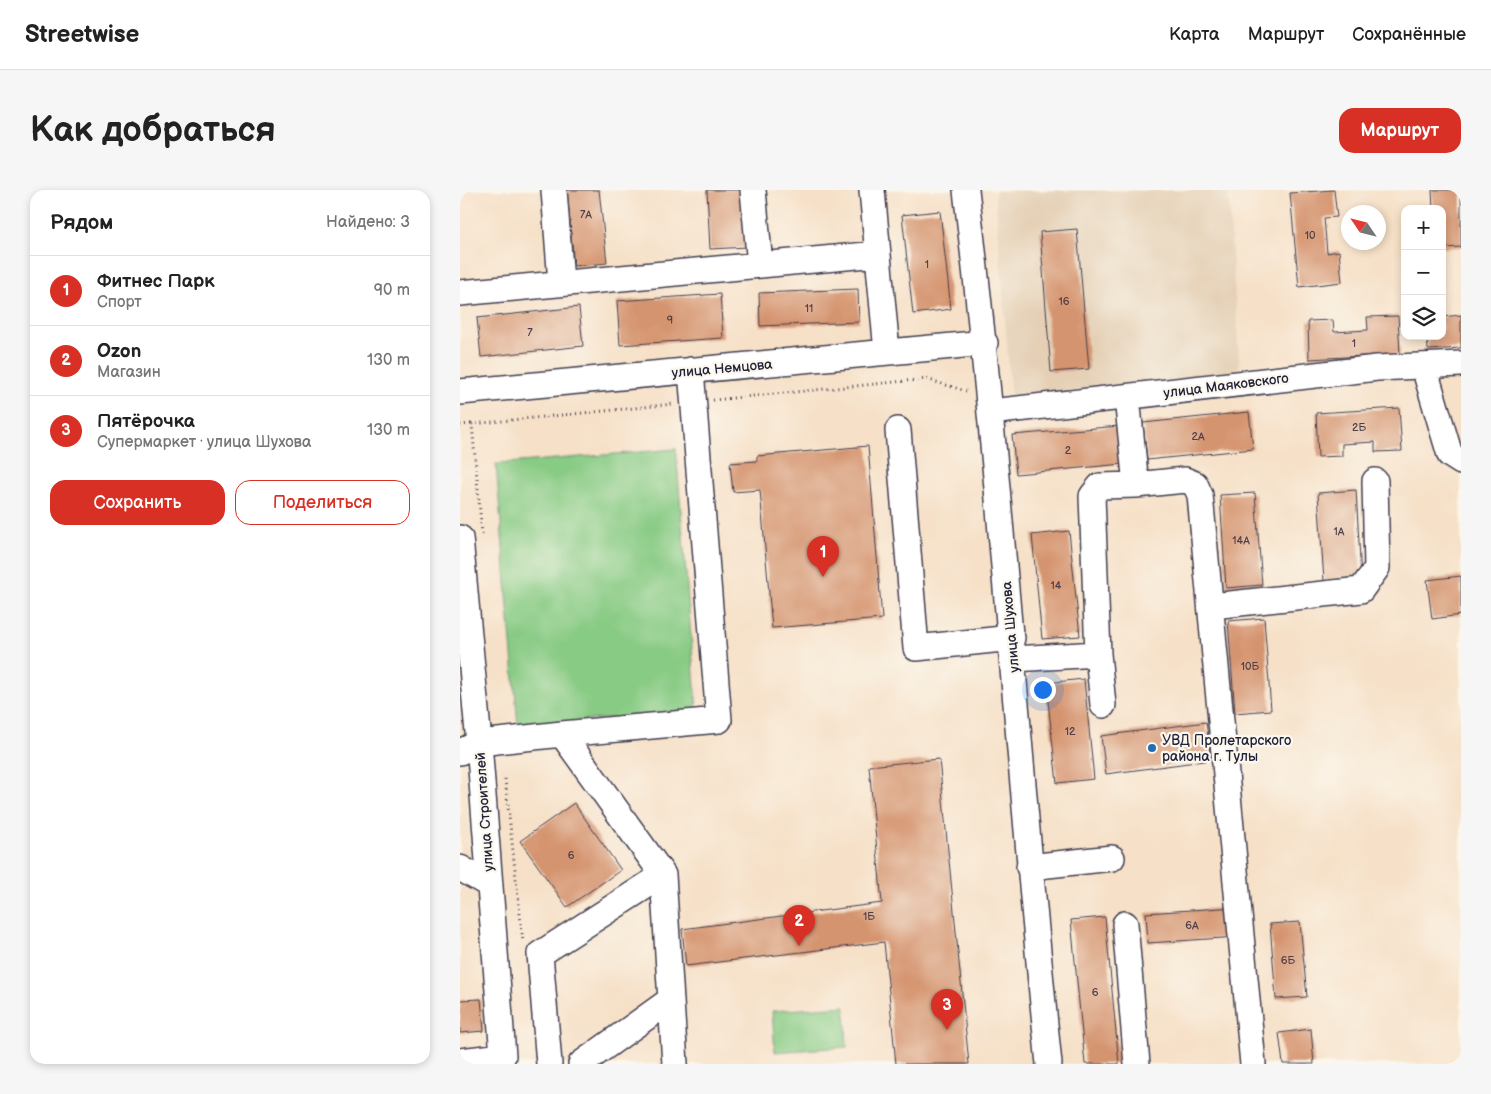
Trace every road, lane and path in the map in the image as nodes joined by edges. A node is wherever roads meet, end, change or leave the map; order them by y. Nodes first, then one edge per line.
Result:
1 (554, 190) edge
2 (753, 190) edge
3 (872, 190) edge
4 (966, 190) edge
5 (878, 254) junction
6 (760, 265) junction
7 (561, 284) junction
8 (460, 293) edge
9 (984, 343) junction
10 (887, 352) junction
11 (1461, 364) edge
12 (1424, 367) junction
13 (691, 370) junction
14 (460, 392) edge
15 (1127, 397) junction
16 (990, 400) junction
17 (693, 402) junction
18 (472, 424) junction
19 (460, 425) edge
20 (898, 430) dead end
21 (1461, 462) edge
22 (1375, 481) dead end
23 (1136, 485) junction
24 (471, 540) edge
25 (1212, 606) junction
26 (1013, 649) junction
27 (1098, 654) junction
28 (1103, 705) dead end
29 (562, 734) junction
30 (469, 737) edge
31 (505, 778) dead end
32 (1112, 858) dead end
33 (1029, 867) junction
34 (460, 868) edge
35 (663, 875) junction
36 (490, 885) junction
37 (1125, 924) dead end
38 (523, 946) dead end
39 (670, 1001) junction
40 (460, 1061) edge
41 (549, 1064) edge
42 (581, 1064) edge
43 (675, 1064) edge
44 (1049, 1064) edge
45 (1137, 1064) edge
46 (1253, 1064) edge

1 - 7 street
2 - 6 street
3 - 5 street
4 - 9 street, улица Шухова
5 - 6 street
5 - 10 street
6 - 7 street
7 - 8 street
9 - 10 street, улица Немцова
9 - 16 street, улица Шухова
10 - 13 street, улица Немцова
11 - 12 street, улица Маяковского
12 - 15 street, улица Маяковского
12 - 21 street
13 - 14 street, улица Немцова
13 - 17 street
15 - 16 street, улица Маяковского
15 - 23 street
16 - 17 path
16 - 26 street, улица Шухова
17 - 18 path
17 - 29 street
18 - 19 path
18 - 24 path
20 - 26 street
22 - 25 street
23 - 25 street
23 - 27 street
24 - 30 street, улица Строителей
25 - 46 street
26 - 27 street
26 - 33 street, улица Шухова
27 - 28 street
29 - 30 street
29 - 35 street
30 - 36 street, улица Строителей
31 - 38 path
32 - 33 street
33 - 44 street, улица Шухова
34 - 36 street
35 - 39 street
35 - 41 street
36 - 40 street, улица Строителей
37 - 45 street
39 - 42 street
39 - 43 street

